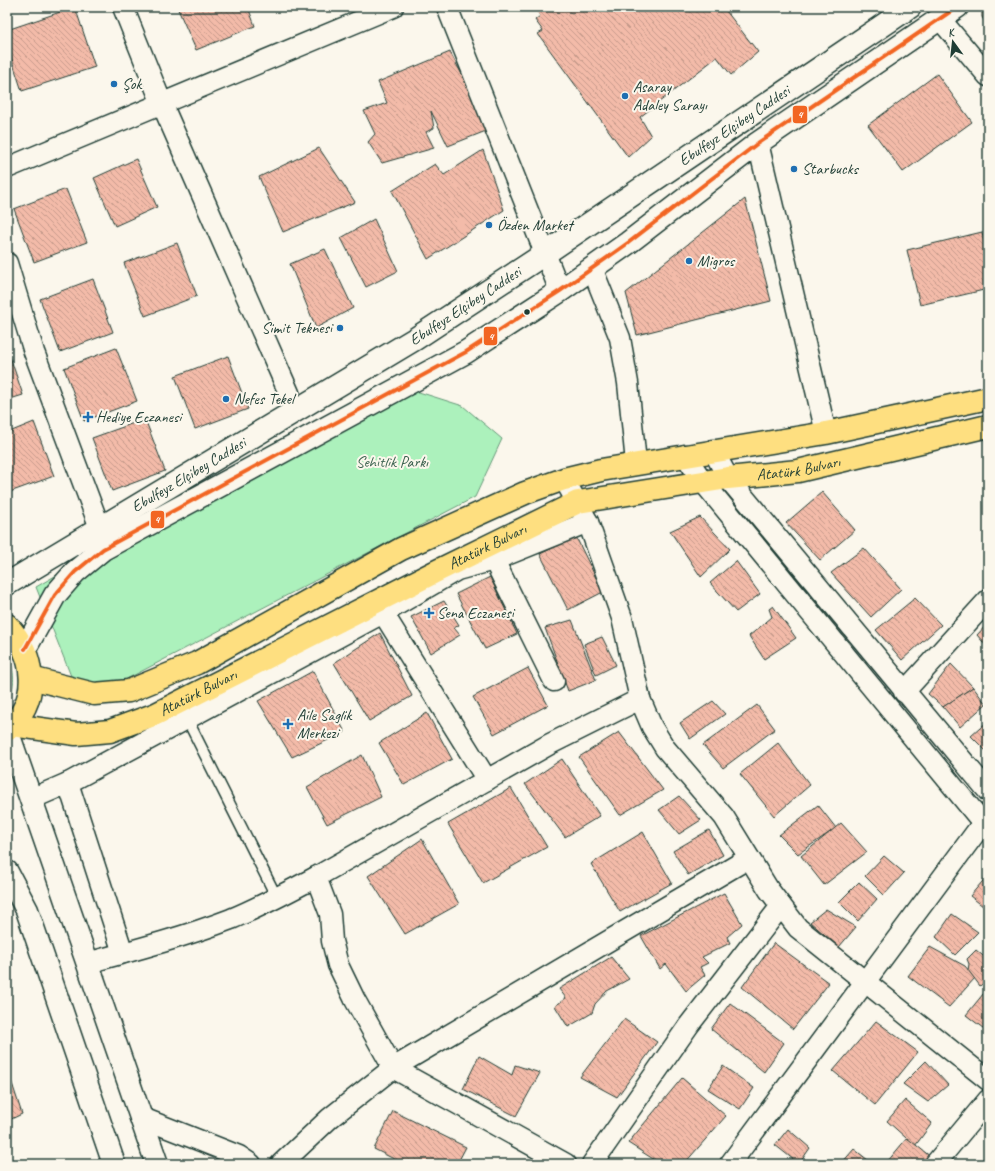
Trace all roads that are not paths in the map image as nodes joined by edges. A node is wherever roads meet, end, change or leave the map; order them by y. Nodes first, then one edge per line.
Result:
1 (123, 7) edge
2 (393, 7) edge
3 (447, 7) edge
4 (910, 7) edge
5 (949, 13) edge
6 (988, 76) edge
7 (162, 104) junction
8 (758, 143) junction
9 (7, 168) edge
10 (546, 253) junction
11 (7, 263) edge
12 (592, 268) junction
13 (560, 291) junction
14 (289, 393) dead end
15 (988, 398) edge
16 (988, 426) edge
17 (826, 433) junction
18 (713, 450) junction
19 (685, 455) junction
20 (636, 464) junction
21 (728, 478) junction
22 (564, 479) junction
23 (703, 482) junction
24 (578, 502) junction
25 (588, 522) junction
26 (100, 528) junction
27 (494, 560) junction
28 (7, 584) edge
29 (988, 600) edge
30 (383, 613) junction
31 (7, 625) edge
32 (25, 649) junction
33 (31, 678) junction
34 (554, 681) dead end
35 (904, 692) junction
36 (640, 699) junction
37 (187, 719) junction
38 (9, 728) edge
39 (486, 780) junction
40 (68, 783) junction
41 (988, 791) edge
42 (31, 799) junction
43 (986, 823) edge
44 (749, 858) junction
45 (7, 872) edge
46 (316, 877) junction
47 (277, 898) junction
48 (781, 906) junction
49 (123, 953) junction
50 (87, 963) junction
51 (865, 982) junction
52 (393, 1068) junction
53 (988, 1080) edge
54 (988, 1100) edge
55 (140, 1116) junction
56 (114, 1164) edge
57 (157, 1164) edge
58 (251, 1164) edge
59 (282, 1164) edge
60 (566, 1164) edge
61 (592, 1164) edge
62 (730, 1164) edge
63 (936, 1164) edge

1 - 7 street
2 - 7 street
3 - 10 street
4 - 10 main road, Ebulfeyz Elçibey Caddesi
5 - 6 street
5 - 8 main road, Ebulfeyz Elçibey Caddesi
7 - 9 street
7 - 14 street
8 - 12 main road, Ebulfeyz Elçibey Caddesi
8 - 17 street
10 - 13 street
10 - 26 main road, Ebulfeyz Elçibey Caddesi
11 - 26 street
12 - 13 main road, Ebulfeyz Elçibey Caddesi
12 - 20 street
13 - 32 main road, Ebulfeyz Elçibey Caddesi
15 - 17 main road, Atatürk Bulvarı
16 - 21 main road, Atatürk Bulvarı
17 - 18 main road, Atatürk Bulvarı
18 - 19 main road, Atatürk Bulvarı
18 - 21 street
19 - 20 main road, Atatürk Bulvarı
19 - 23 street
20 - 22 main road, Atatürk Bulvarı
21 - 23 main road, Atatürk Bulvarı
21 - 35 street
22 - 24 street
22 - 33 main road, Atatürk Bulvarı
23 - 24 main road, Atatürk Bulvarı
23 - 43 street
24 - 25 street
24 - 38 main road, Atatürk Bulvarı
25 - 27 street
25 - 36 street
26 - 28 main road, Ebulfeyz Elçibey Caddesi
27 - 30 street
27 - 34 street
29 - 35 street
30 - 37 street
30 - 39 street
31 - 32 main road
32 - 33 main road
33 - 38 main road
35 - 41 street
36 - 39 street
36 - 44 street
37 - 40 street
37 - 47 lane
38 - 42 main road
39 - 46 street
40 - 42 street
40 - 49 street
42 - 50 main road
43 - 51 street
44 - 48 street
44 - 52 street
45 - 56 main road
46 - 47 street
46 - 52 street
47 - 49 street
48 - 51 street
48 - 61 street
49 - 50 street
50 - 55 main road
51 - 53 street
51 - 62 street
52 - 59 street
52 - 60 street
54 - 63 street
55 - 57 main road
55 - 58 street

